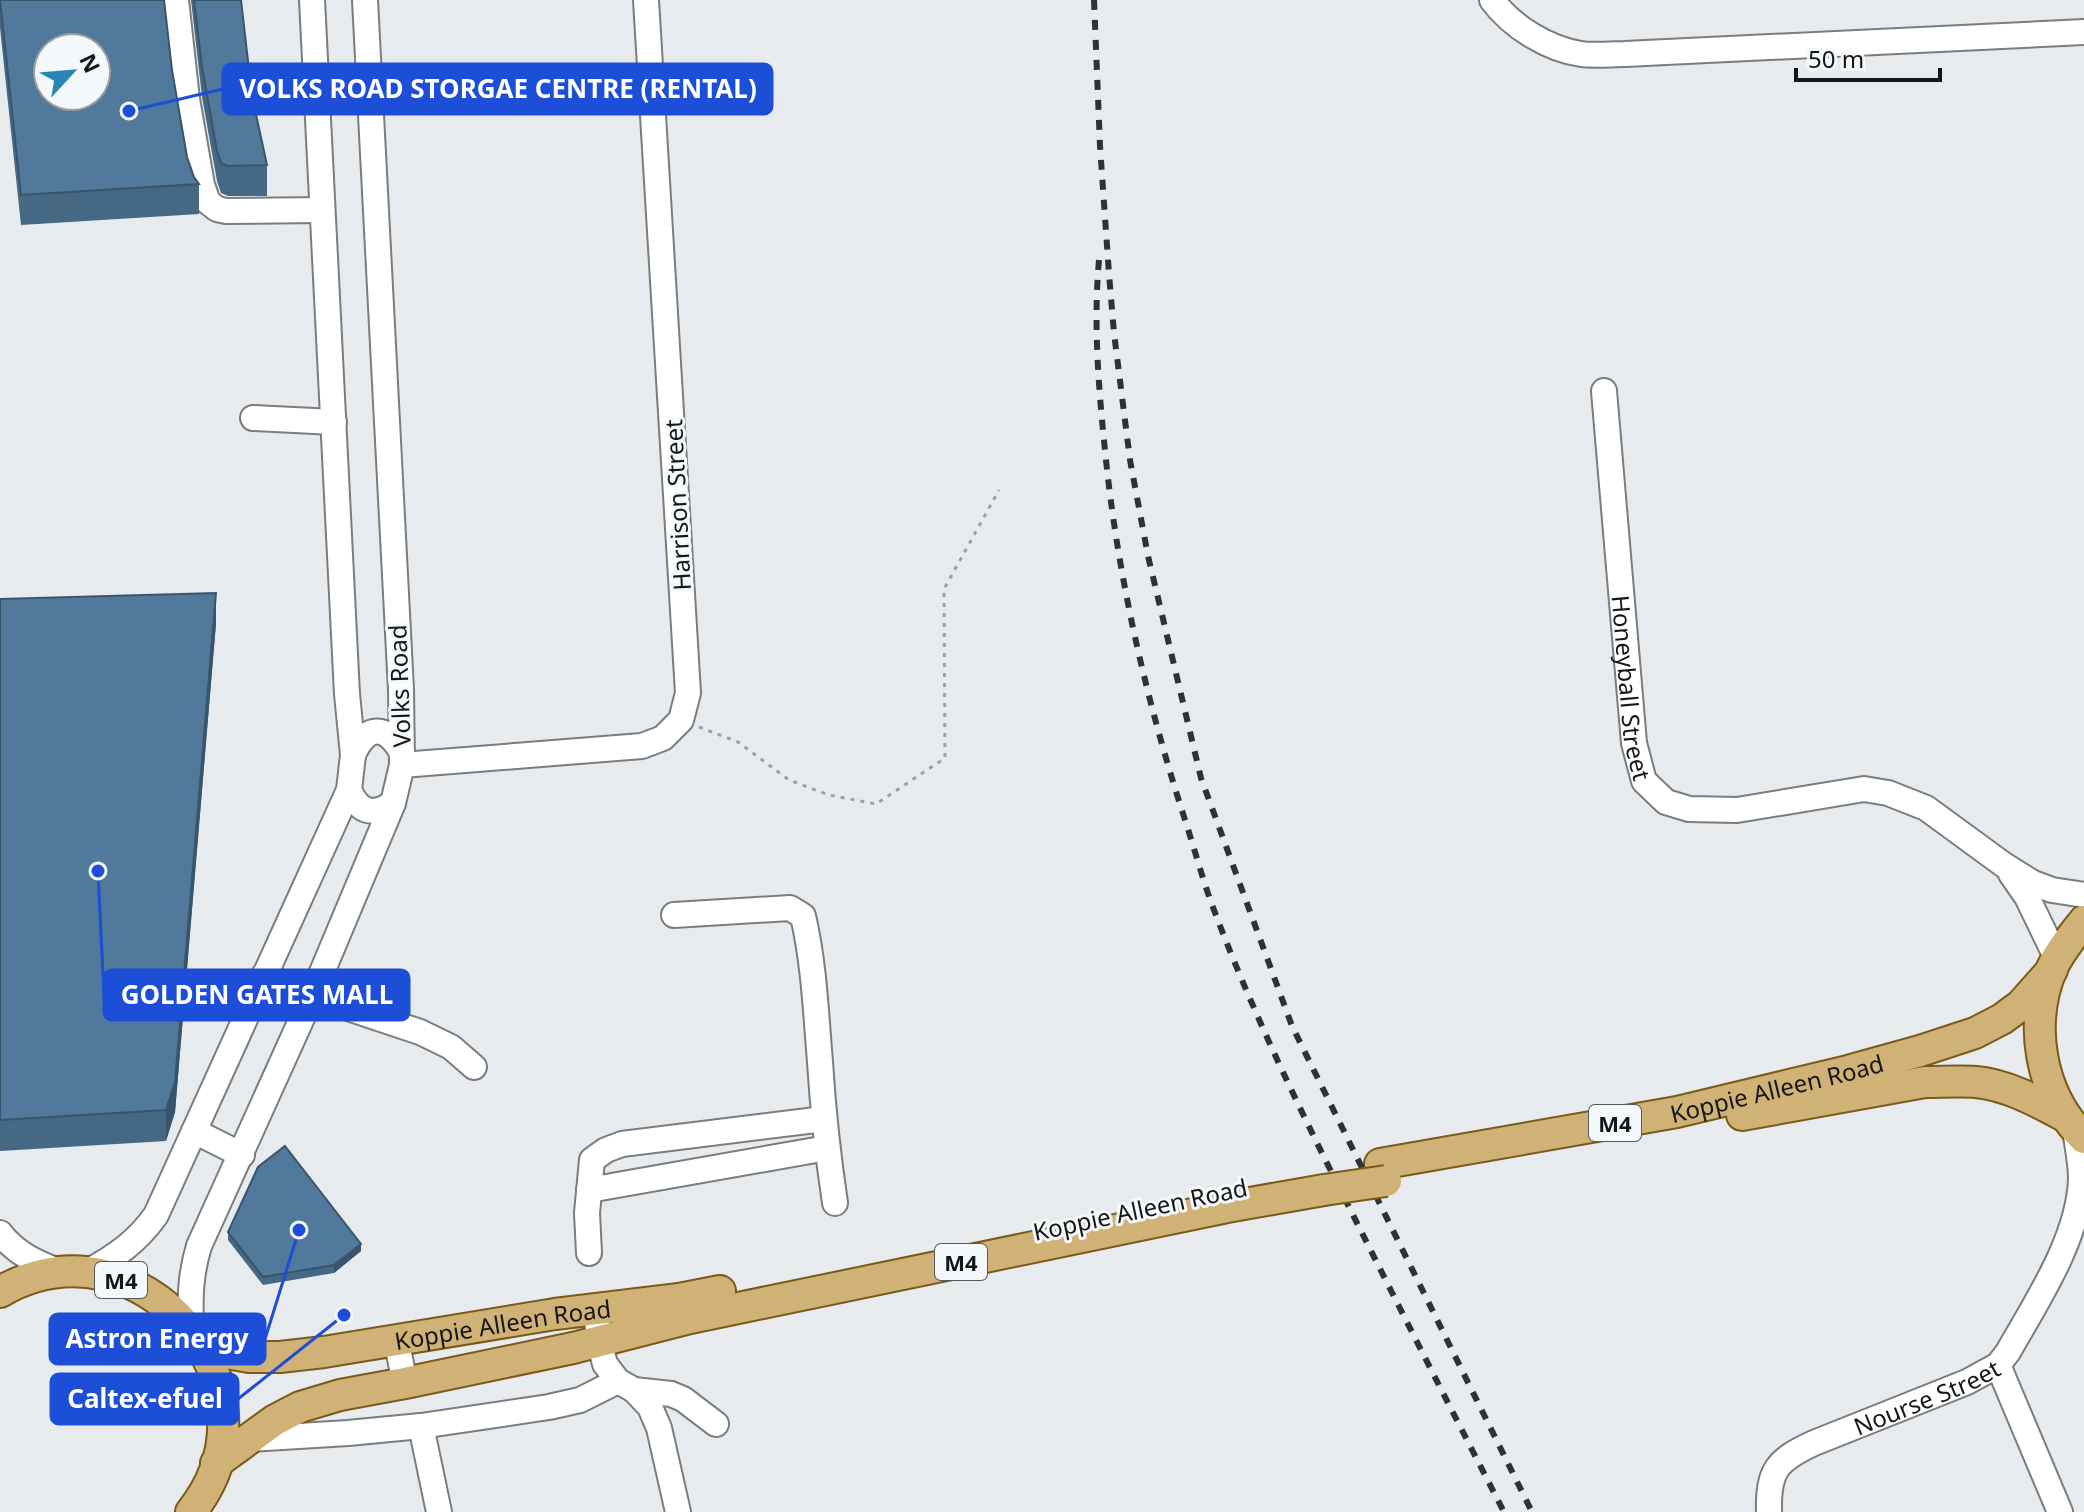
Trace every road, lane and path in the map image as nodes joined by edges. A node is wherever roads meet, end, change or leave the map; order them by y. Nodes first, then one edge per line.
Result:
1 (176, 0) edge
2 (312, 0) edge
3 (365, 0) edge
4 (646, 0) edge
5 (1492, 0) edge
6 (2084, 32) edge
7 (322, 210) junction
8 (1604, 391) dead end
9 (253, 418) dead end
10 (334, 422) junction
11 (999, 490) dead end
12 (681, 720) junction
13 (353, 755) junction
14 (402, 759) junction
15 (349, 790) junction
16 (393, 803) junction
17 (2004, 865) junction
18 (2084, 895) edge
19 (674, 915) dead end
20 (2084, 921) edge
21 (2054, 964) junction
22 (264, 975) junction
23 (312, 996) junction
24 (474, 1067) dead end
25 (824, 1119) junction
26 (2075, 1128) edge
27 (194, 1131) junction
28 (827, 1148) junction
29 (242, 1155) junction
30 (1383, 1172) junction
31 (1322, 1182) junction
32 (589, 1190) junction
33 (835, 1203) dead end
34 (2084, 1226) edge
35 (0, 1233) edge
36 (2065, 1248) junction
37 (589, 1253) dead end
38 (74, 1272) junction
39 (0, 1292) edge
40 (596, 1309) junction
41 (196, 1337) junction
42 (396, 1339) junction
43 (599, 1341) junction
44 (1998, 1365) junction
45 (405, 1383) junction
46 (626, 1386) junction
47 (716, 1424) dead end
48 (421, 1426) junction
49 (249, 1439) junction
50 (216, 1463) junction
51 (195, 1509) edge
52 (439, 1512) edge
53 (678, 1512) edge
54 (1769, 1512) edge
55 (2060, 1512) edge

1 - 7 street
2 - 7 street, Volks Road
3 - 14 street, Volks Road
4 - 12 street, Harrison Street
5 - 6 street
7 - 10 street, Volks Road
8 - 17 street, Honeyball Street
9 - 10 street
10 - 13 street, Volks Road
11 - 12 path
12 - 14 street
13 - 14 street
13 - 15 street, Volks Road
14 - 16 street, Volks Road
15 - 16 street
15 - 22 street, Volks Road
16 - 23 street, Volks Road
17 - 18 street, Honeyball Street
17 - 21 street, Honeyball Street
19 - 25 street
20 - 21 main road, M4
21 - 26 main road, M4
21 - 30 main road, Koppie Alleen Road / M4
22 - 23 street
22 - 27 street, Volks Road
23 - 24 street
23 - 29 street, Volks Road
25 - 28 street
25 - 32 street
26 - 30 main road, Koppie Alleen Road / M4
26 - 36 street, Nourse Street
27 - 29 street
27 - 38 street, Volks Road
28 - 32 street
28 - 33 street
29 - 41 street, Volks Road
30 - 31 main road, Koppie Alleen Road / M4
31 - 40 main road, Koppie Alleen Road / M4
31 - 43 main road, Koppie Alleen Road / M4
32 - 37 street
34 - 36 street, Nourse Street
35 - 38 street
36 - 44 street, Nourse Street
38 - 39 main road, M4
38 - 41 main road, M4
40 - 42 main road, Koppie Alleen Road / M4
40 - 43 street
41 - 42 main road, Koppie Alleen Road / M4
41 - 50 main road, M4
42 - 45 street
43 - 45 main road, Koppie Alleen Road / M4
43 - 46 street
44 - 54 street, Nourse Street
44 - 55 street
45 - 49 main road, Koppie Alleen Road / M4
46 - 47 street
46 - 48 street
46 - 53 street
48 - 49 street
48 - 52 street
49 - 50 main road, Koppie Alleen Road / M4
50 - 51 main road, M4

